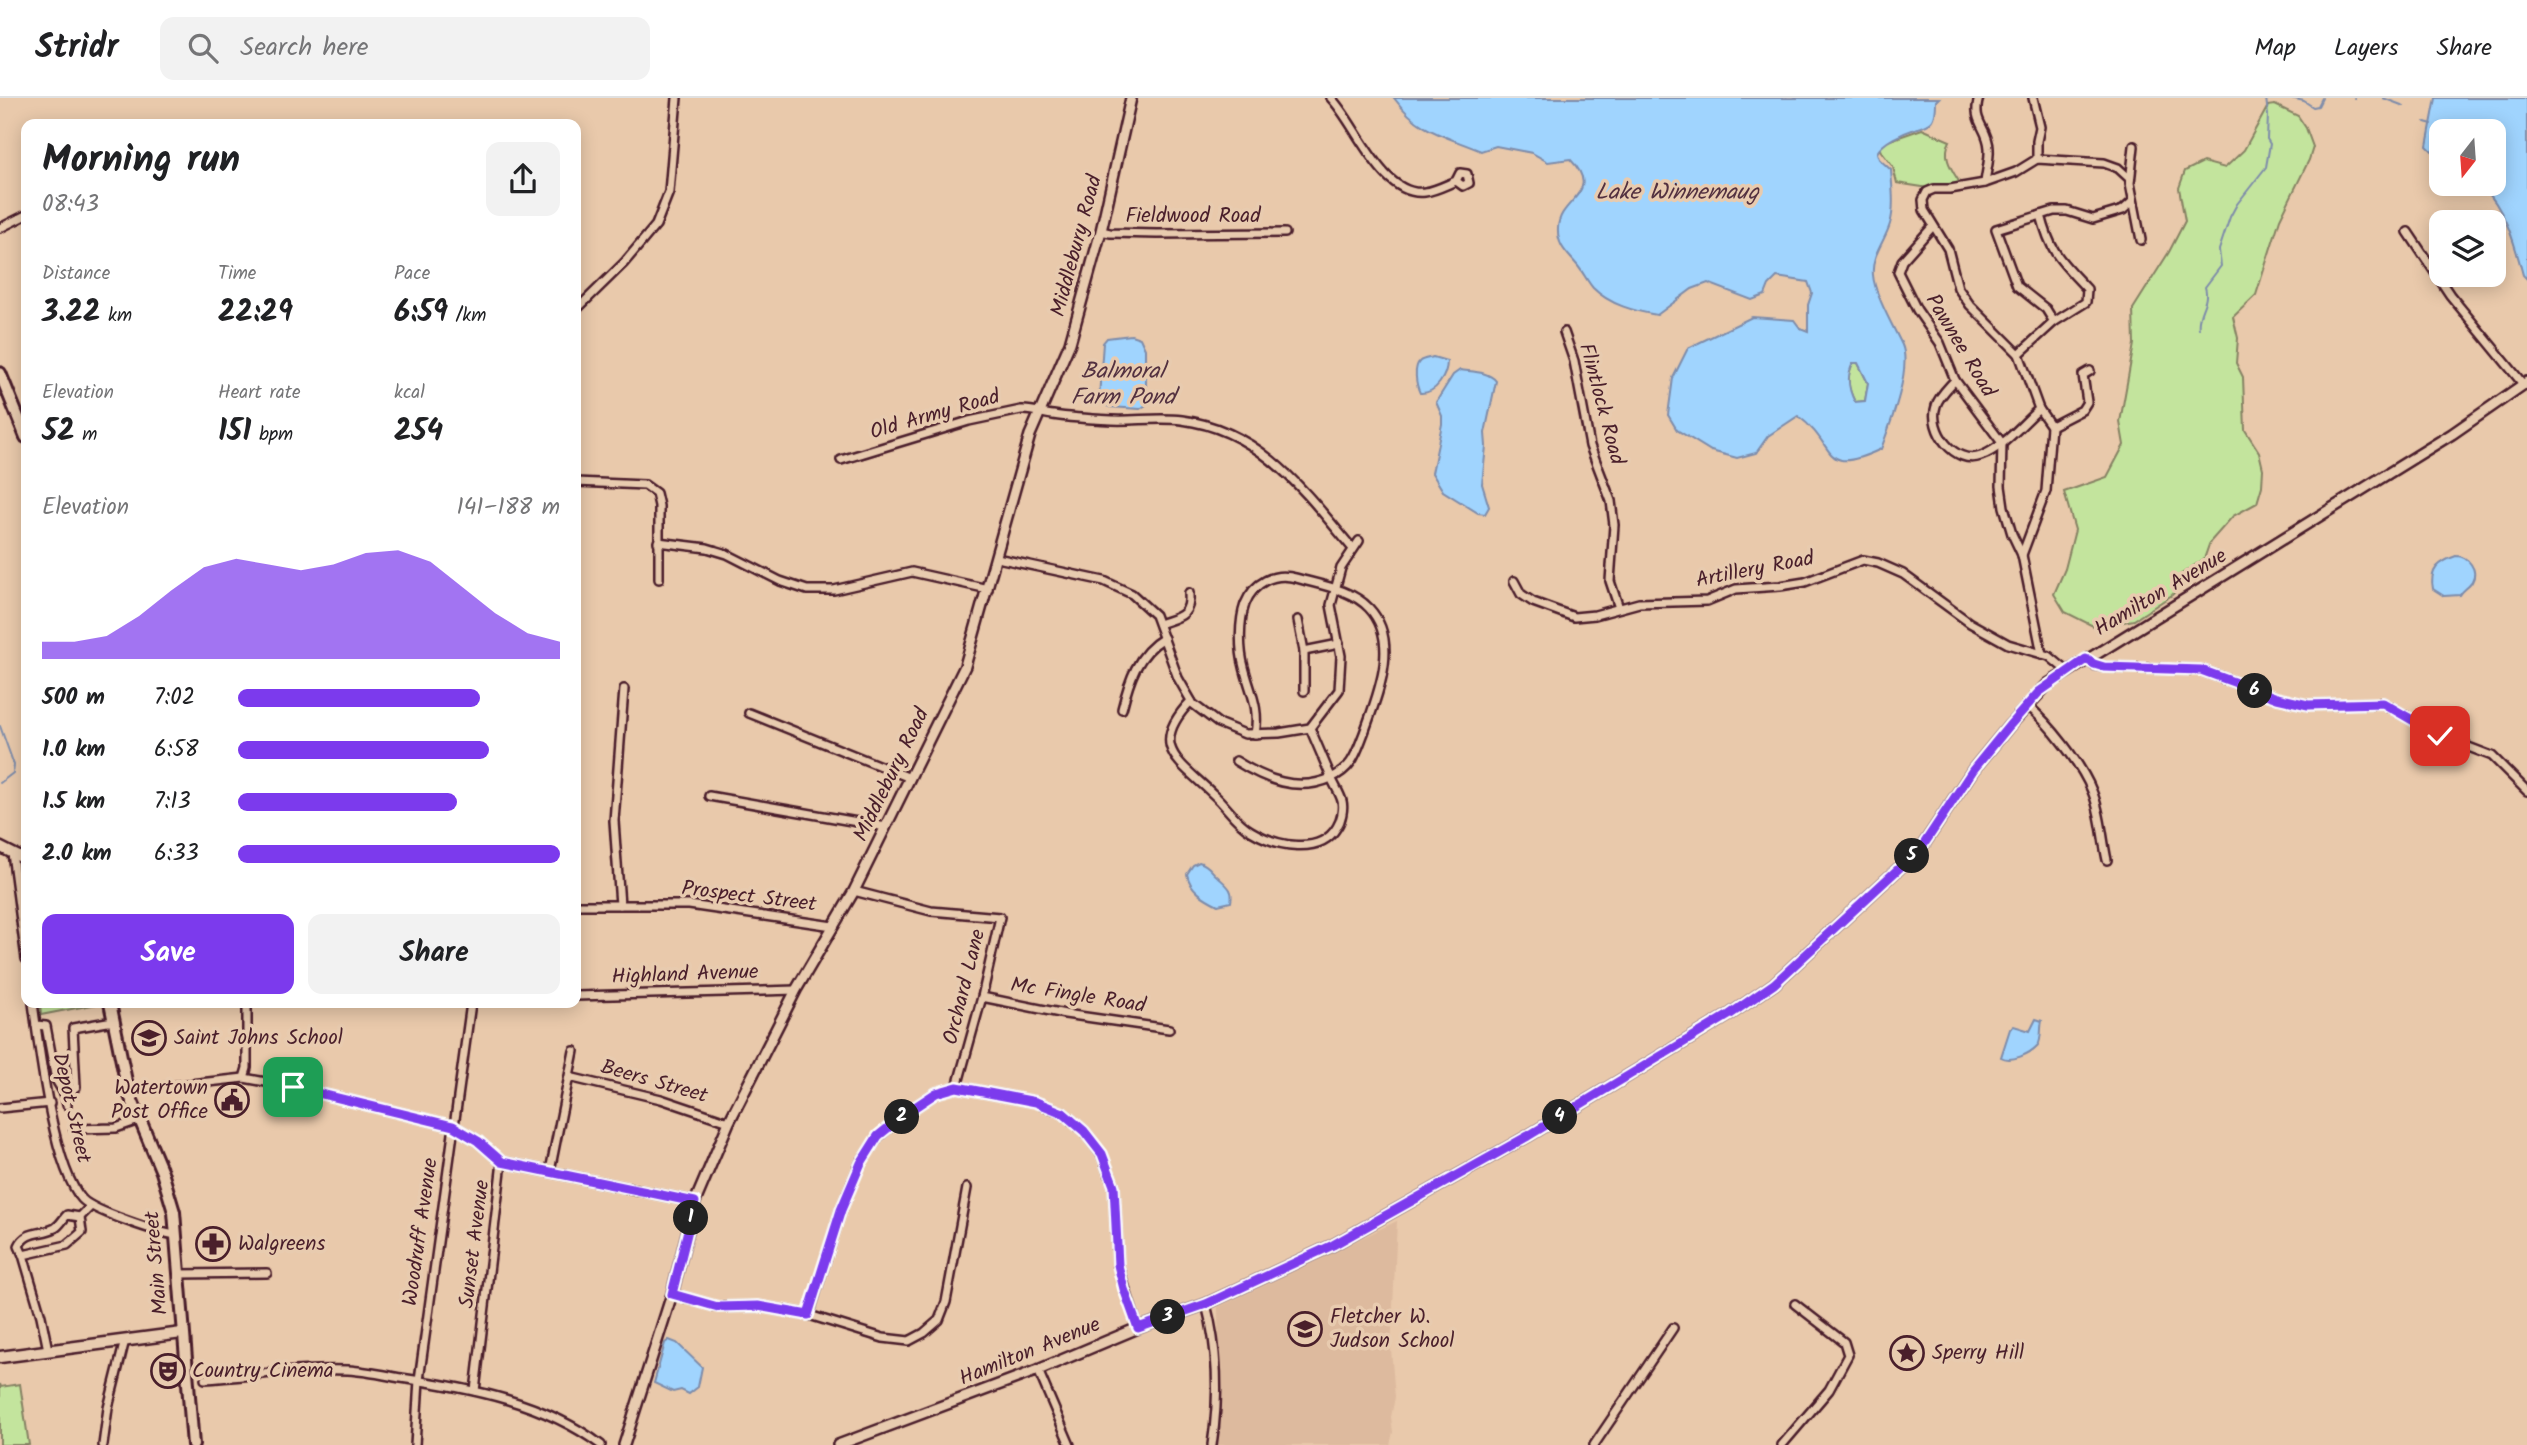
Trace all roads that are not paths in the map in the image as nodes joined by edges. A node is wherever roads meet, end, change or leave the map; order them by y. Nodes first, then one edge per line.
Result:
1 (677, 98) edge
2 (1131, 98) edge
3 (1331, 98) edge
4 (1979, 98) edge
5 (2034, 98) edge
6 (2134, 146) dead end
7 (2038, 159) junction
8 (2130, 179) junction
9 (1456, 181) dead end
10 (1985, 183) junction
11 (2133, 201) junction
12 (2041, 215) junction
13 (21, 218) edge
14 (1933, 226) junction
15 (0, 228) edge
16 (1101, 230) junction
17 (2407, 232) dead end
18 (1285, 233) dead end
19 (2141, 240) dead end
20 (581, 305) edge
21 (2054, 322) junction
22 (1564, 332) dead end
23 (2018, 354) junction
24 (2090, 371) dead end
25 (0, 373) edge
26 (1955, 380) junction
27 (2525, 383) edge
28 (2039, 409) junction
29 (1039, 412) junction
30 (21, 425) edge
31 (2051, 426) junction
32 (2002, 443) junction
33 (841, 460) dead end
34 (581, 482) edge
35 (1359, 541) dead end
36 (658, 542) junction
37 (1353, 549) junction
38 (2022, 555) junction
39 (997, 558) junction
40 (659, 579) dead end
41 (1514, 581) dead end
42 (988, 589) junction
43 (1335, 589) junction
44 (1189, 593) dead end
45 (1619, 608) junction
46 (1298, 620) dead end
47 (1159, 624) junction
48 (1164, 638) junction
49 (1339, 644) junction
50 (1304, 651) junction
51 (2042, 654) junction
52 (2086, 659) junction
53 (2067, 671) junction
54 (624, 689) dead end
55 (1304, 691) dead end
56 (1191, 701) junction
57 (2027, 705) junction
58 (1122, 709) dead end
59 (749, 713) dead end
60 (1310, 728) junction
61 (1255, 734) junction
62 (1236, 761) dead end
63 (910, 778) junction
64 (1331, 778) junction
65 (2527, 791) edge
66 (709, 796) dead end
67 (886, 827) junction
68 (0, 847) edge
69 (12, 853) junction
70 (21, 858) edge
71 (2107, 860) dead end
72 (853, 891) junction
73 (581, 905) edge
74 (620, 905) junction
75 (21, 921) edge
76 (833, 926) junction
77 (796, 990) junction
78 (581, 996) edge
79 (982, 998) junction
80 (34, 1008) edge
81 (111, 1008) edge
82 (247, 1008) edge
83 (470, 1008) edge
84 (113, 1021) junction
85 (36, 1026) junction
86 (1169, 1029) dead end
87 (574, 1051) dead end
88 (569, 1077) junction
89 (244, 1078) junction
90 (957, 1087) junction
91 (128, 1091) junction
92 (65, 1095) junction
93 (50, 1103) junction
94 (67, 1105) dead end
95 (0, 1108) edge
96 (139, 1120) junction
97 (729, 1122) junction
98 (453, 1126) junction
99 (74, 1129) dead end
100 (502, 1162) junction
101 (550, 1171) junction
102 (967, 1188) dead end
103 (695, 1202) junction
104 (91, 1206) junction
105 (80, 1217) junction
106 (176, 1235) junction
107 (23, 1255) junction
108 (267, 1273) dead end
109 (179, 1274) junction
110 (672, 1294) junction
111 (1206, 1304) junction
112 (1795, 1304) dead end
113 (808, 1315) junction
114 (1138, 1328) junction
115 (1673, 1328) dead end
116 (183, 1332) junction
117 (125, 1340) junction
118 (48, 1350) junction
119 (0, 1357) edge
120 (1038, 1370) junction
121 (205, 1379) dead end
122 (419, 1380) junction
123 (475, 1391) junction
124 (103, 1445) edge
125 (193, 1445) edge
126 (415, 1445) edge
127 (601, 1445) edge
128 (624, 1445) edge
129 (838, 1445) edge
130 (1070, 1445) edge
131 (1212, 1445) edge
132 (1594, 1445) edge
133 (1782, 1445) edge

1 - 20 street
2 - 16 street, Middlebury Road
3 - 9 street
4 - 10 street
5 - 7 street
6 - 8 street
7 - 8 street
7 - 10 street
8 - 11 street
10 - 14 street
11 - 12 street
11 - 19 street
12 - 21 street
12 - 21 street
13 - 15 street
14 - 23 street
14 - 26 street, Pawnee Road
16 - 18 street, Fieldwood Road
16 - 29 street, Middlebury Road
17 - 27 street
21 - 23 street
22 - 45 street, Flintlock Road
23 - 28 street
24 - 31 street
25 - 30 main road
26 - 32 street, Pawnee Road
26 - 32 street
27 - 52 street, Hamilton Avenue
28 - 31 street
28 - 32 street
29 - 33 street, Old Army Road
29 - 37 street
29 - 39 street, Middlebury Road
31 - 38 street
32 - 38 street
34 - 36 street
35 - 37 street
36 - 40 street
36 - 42 street
37 - 43 street
38 - 51 street
39 - 42 street, Middlebury Road
39 - 47 street
41 - 45 street, Artillery Road
42 - 63 street, Middlebury Road
43 - 49 street
43 - 61 street
43 - 64 street
44 - 47 street
45 - 51 street, Artillery Road
46 - 50 street
47 - 48 street
48 - 56 street
48 - 58 street
49 - 50 street
49 - 60 street
50 - 55 street
51 - 53 street, Artillery Road
52 - 53 street, Hamilton Avenue
52 - 65 street
53 - 57 street, Hamilton Avenue
54 - 74 street
56 - 61 street
56 - 64 street
57 - 71 street
57 - 111 street, Hamilton Avenue
59 - 63 street
60 - 61 street
60 - 64 street
62 - 64 street
63 - 67 street, Middlebury Road
66 - 67 street
67 - 72 street, Middlebury Road
68 - 69 street
69 - 70 street
69 - 75 street
72 - 76 street, Middlebury Road
72 - 79 street, Orchard Lane
73 - 74 street, Prospect Street
74 - 76 street, Prospect Street
76 - 77 street, Middlebury Road
77 - 78 street, Highland Avenue
77 - 97 street, Middlebury Road
79 - 86 street, Mc Fingle Road
79 - 90 street, Orchard Lane
80 - 85 street, Depot Street
81 - 84 main road, Main Street
82 - 89 street
83 - 98 street, Woodruff Avenue
84 - 91 main road, Main Street
84 - 92 street
85 - 92 street
85 - 93 street, Depot Street
87 - 88 street
88 - 97 street, Beers Street
88 - 101 street
89 - 91 street
89 - 98 street
90 - 113 street
90 - 114 street
91 - 96 main road, Main Street
92 - 94 street
93 - 95 street
93 - 104 street, Depot Street
96 - 99 street
96 - 106 main road, Main Street
97 - 103 street, Middlebury Road
98 - 100 street, Sunset Avenue
98 - 122 street, Woodruff Avenue
100 - 101 street
100 - 123 street, Sunset Avenue
101 - 103 street
102 - 113 street
103 - 110 street, Middlebury Road
104 - 105 street
104 - 106 street
105 - 107 street
105 - 107 street
106 - 109 main road, Main Street
107 - 118 street
108 - 109 street
109 - 116 main road, Main Street
110 - 113 street
110 - 128 street, Middlebury Road
111 - 114 street, Hamilton Avenue
111 - 131 street
112 - 133 street
114 - 120 street, Hamilton Avenue
115 - 132 street
116 - 117 main road
116 - 125 main road, Main Street
117 - 118 main road
117 - 124 street
118 - 119 main road
120 - 129 street, Hamilton Avenue
120 - 130 street
121 - 122 street
122 - 123 street
122 - 126 street, Woodruff Avenue
123 - 127 street

